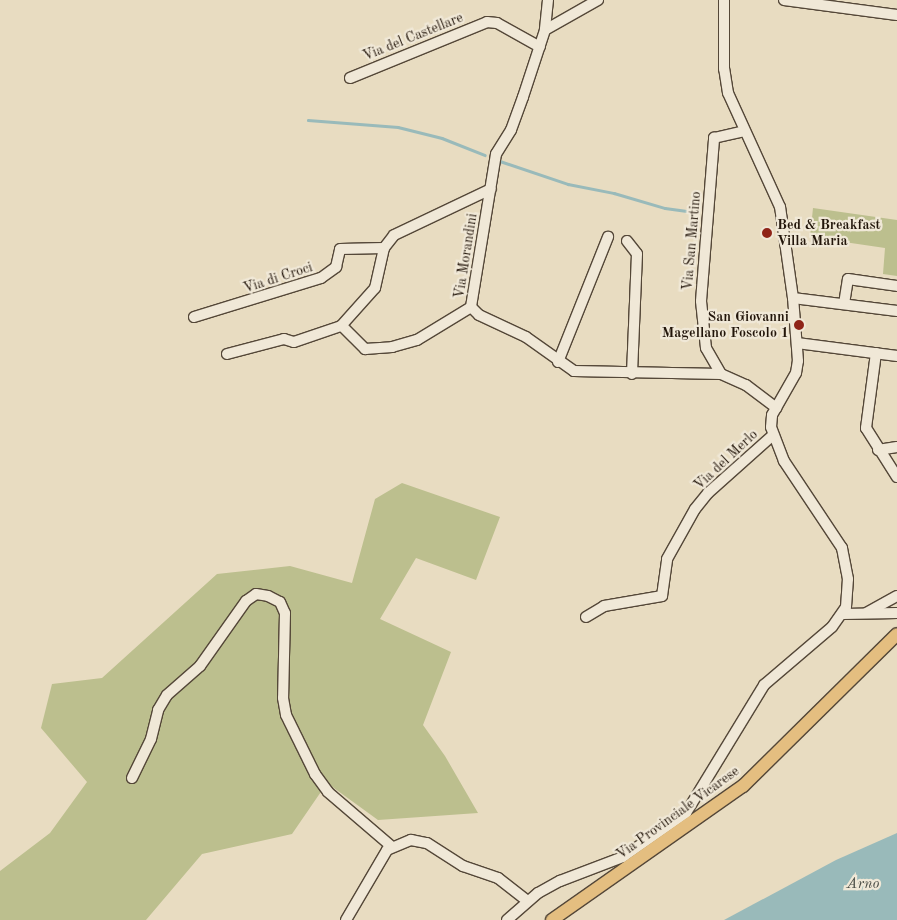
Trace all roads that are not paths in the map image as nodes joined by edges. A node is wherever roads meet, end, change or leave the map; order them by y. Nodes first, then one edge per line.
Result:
1 (548, 0) edge
2 (598, 0) edge
3 (724, 0) edge
4 (784, 0) edge
5 (897, 15) edge
6 (545, 30) junction
7 (540, 47) junction
8 (350, 78) dead end
9 (744, 130) junction
10 (491, 189) junction
11 (608, 237) dead end
12 (627, 241) dead end
13 (384, 248) junction
14 (897, 286) edge
15 (793, 298) junction
16 (844, 304) junction
17 (471, 307) junction
18 (897, 311) edge
19 (194, 317) dead end
20 (342, 326) junction
21 (797, 343) junction
22 (876, 353) junction
23 (227, 354) dead end
24 (897, 356) edge
25 (558, 362) junction
26 (632, 374) junction
27 (721, 374) junction
28 (776, 408) junction
29 (773, 435) junction
30 (897, 447) edge
31 (878, 450) junction
32 (897, 477) edge
33 (897, 596) edge
34 (866, 613) junction
35 (897, 613) edge
36 (842, 614) junction
37 (586, 617) dead end
38 (897, 634) edge
39 (132, 778) dead end
40 (391, 846) junction
41 (527, 901) junction
42 (346, 920) edge
43 (507, 920) edge
44 (552, 920) edge

1 - 6 street, Via Morandini
2 - 6 street
3 - 9 street
4 - 5 street
6 - 7 street, Via Morandini
7 - 8 street, Via del Castellare
7 - 10 street, Via Morandini
9 - 15 street
9 - 27 street, Via San Martino
10 - 13 street
10 - 17 street, Via Morandini
11 - 25 street
12 - 26 street
13 - 19 street, Via di Croci
13 - 20 street
14 - 16 street
15 - 16 street
15 - 21 street
16 - 18 street
17 - 20 street
17 - 25 street, Via Morandini
20 - 23 street
21 - 22 street
21 - 28 street
22 - 24 street
22 - 31 street
25 - 26 street, Via Morandini
26 - 27 street, Via Morandini
27 - 28 street, Via Morandini
28 - 29 street
29 - 36 street
29 - 37 street, Via del Merlo
30 - 31 street
31 - 32 street
33 - 34 street
34 - 35 street
34 - 36 street
36 - 41 street
38 - 44 main road, Via Provinciale Vicarese
39 - 40 street
40 - 41 street
40 - 42 street
41 - 43 street

